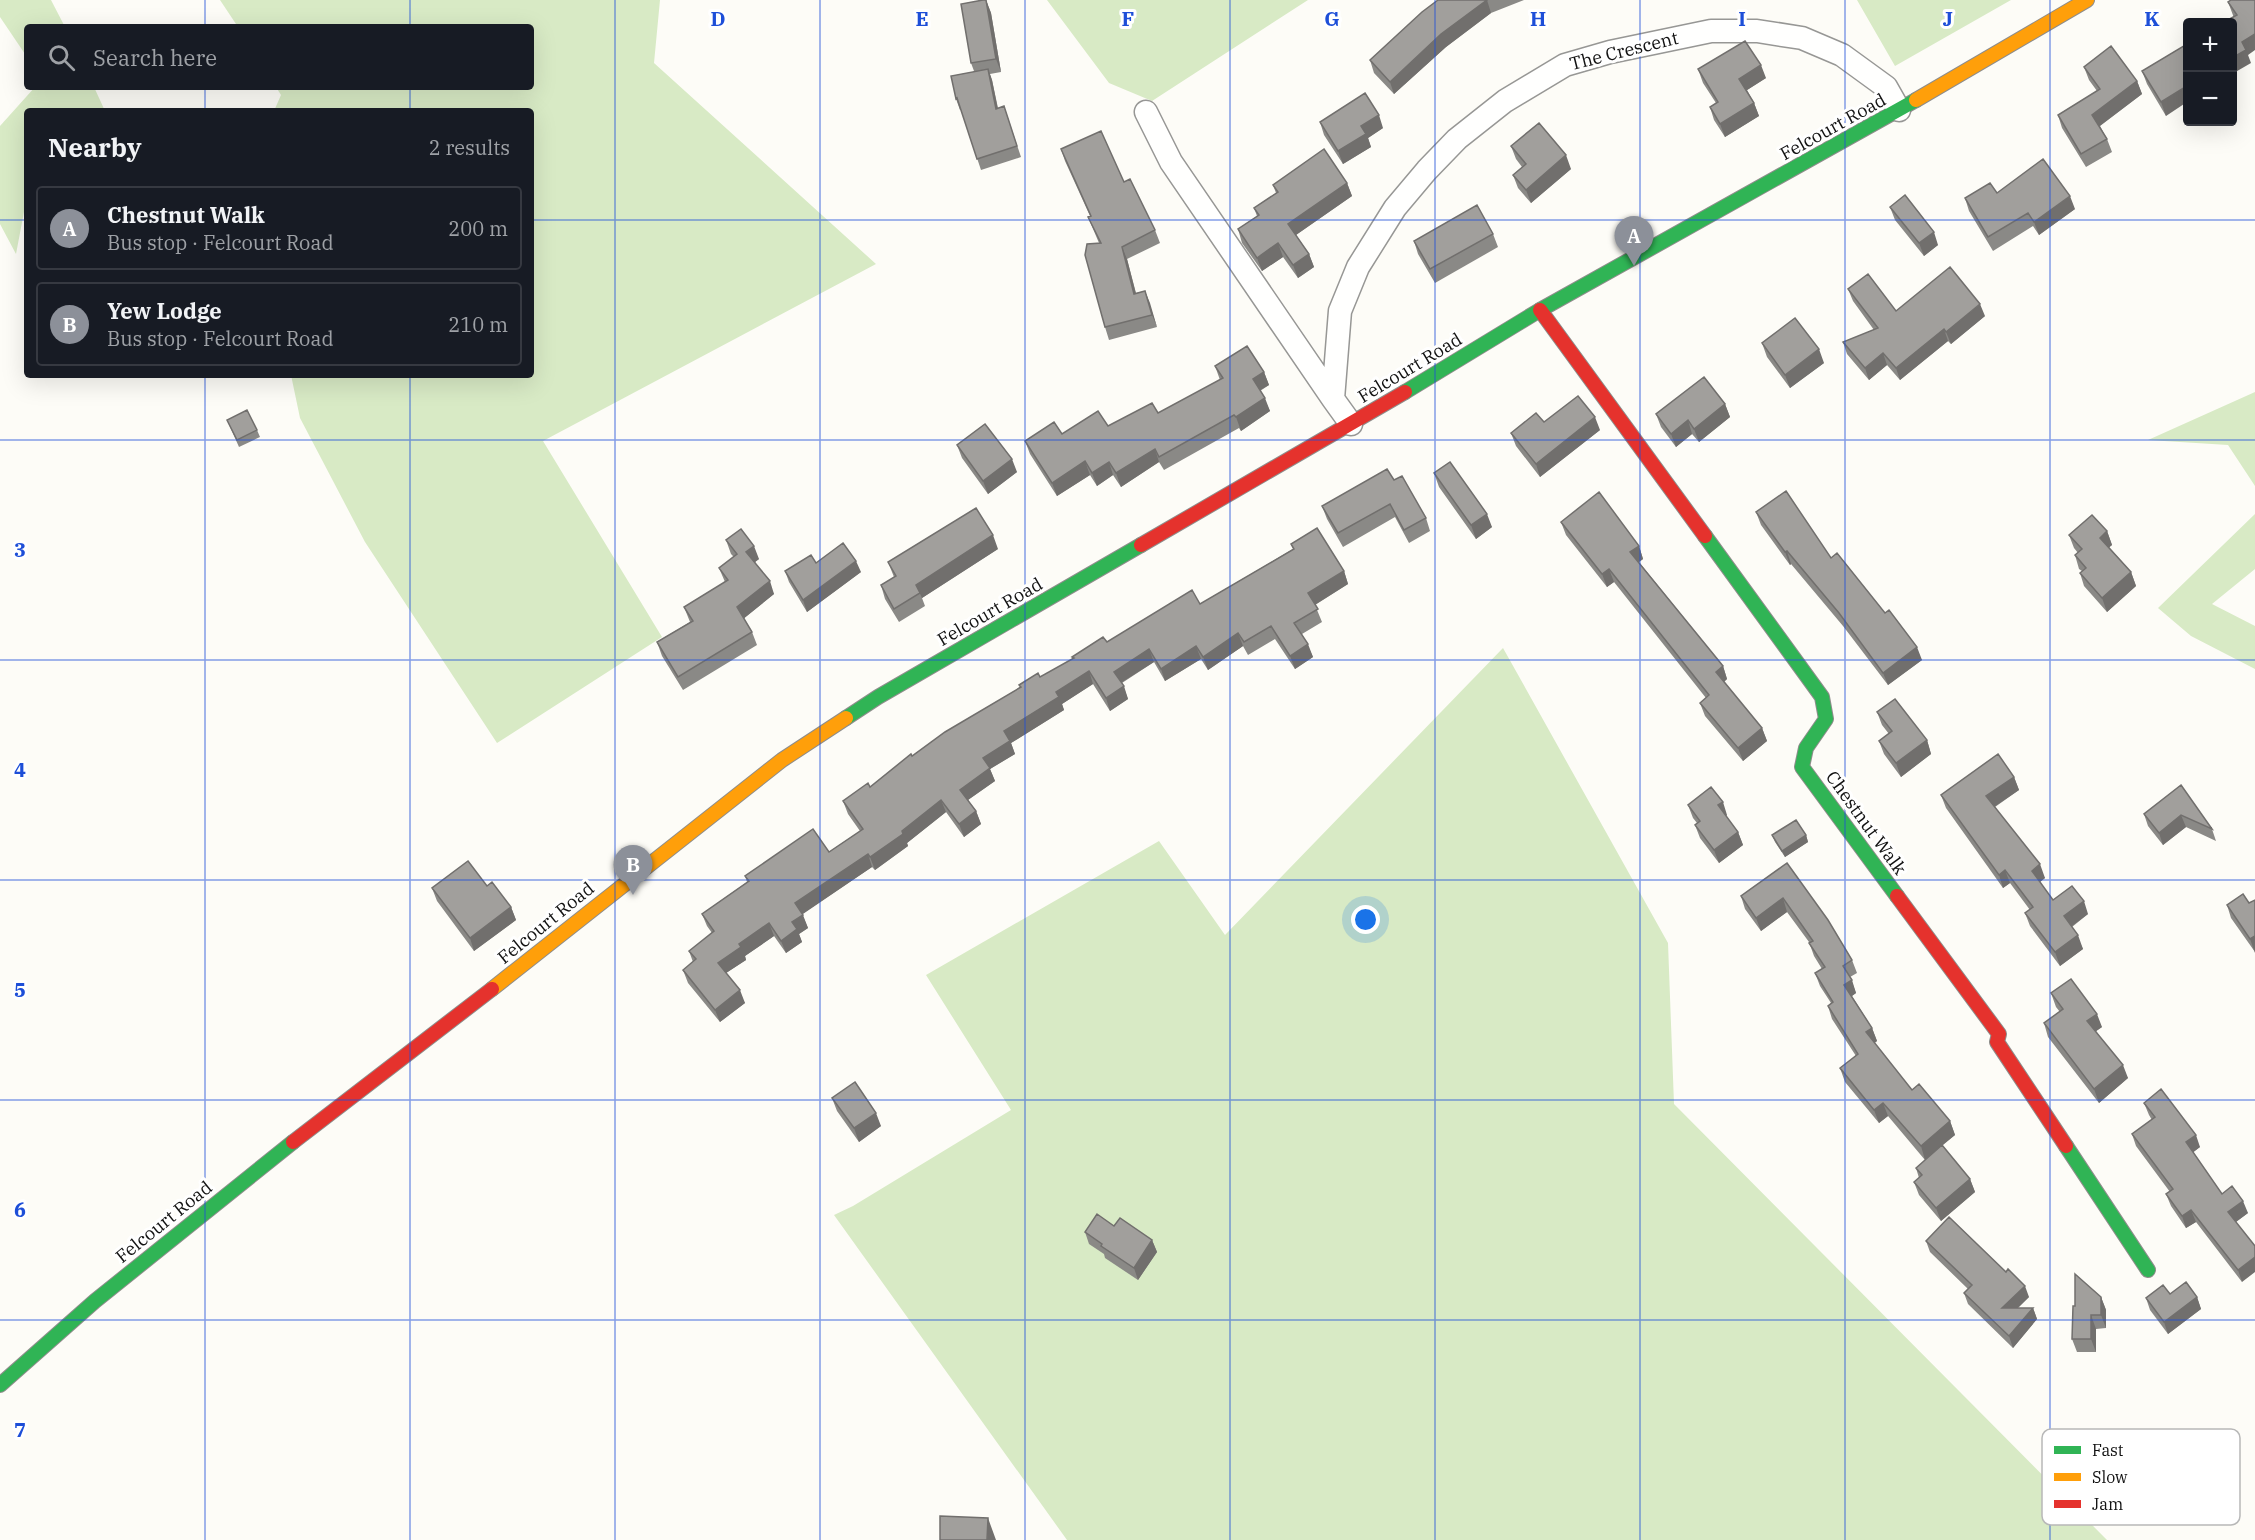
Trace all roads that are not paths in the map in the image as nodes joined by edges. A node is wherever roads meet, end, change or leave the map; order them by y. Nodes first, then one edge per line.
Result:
1 (2087, 0) edge
2 (1899, 111) junction
3 (1146, 112) dead end
4 (1540, 310) junction
5 (1333, 399) junction
6 (1351, 424) junction
7 (2148, 1270) dead end
8 (0, 1385) edge

1 - 2 street, Felcourt Road
2 - 4 street, Felcourt Road
2 - 5 street, The Crescent
3 - 5 street
4 - 6 street, Felcourt Road
4 - 7 street, Chestnut Walk
5 - 6 street
6 - 8 street, Felcourt Road

